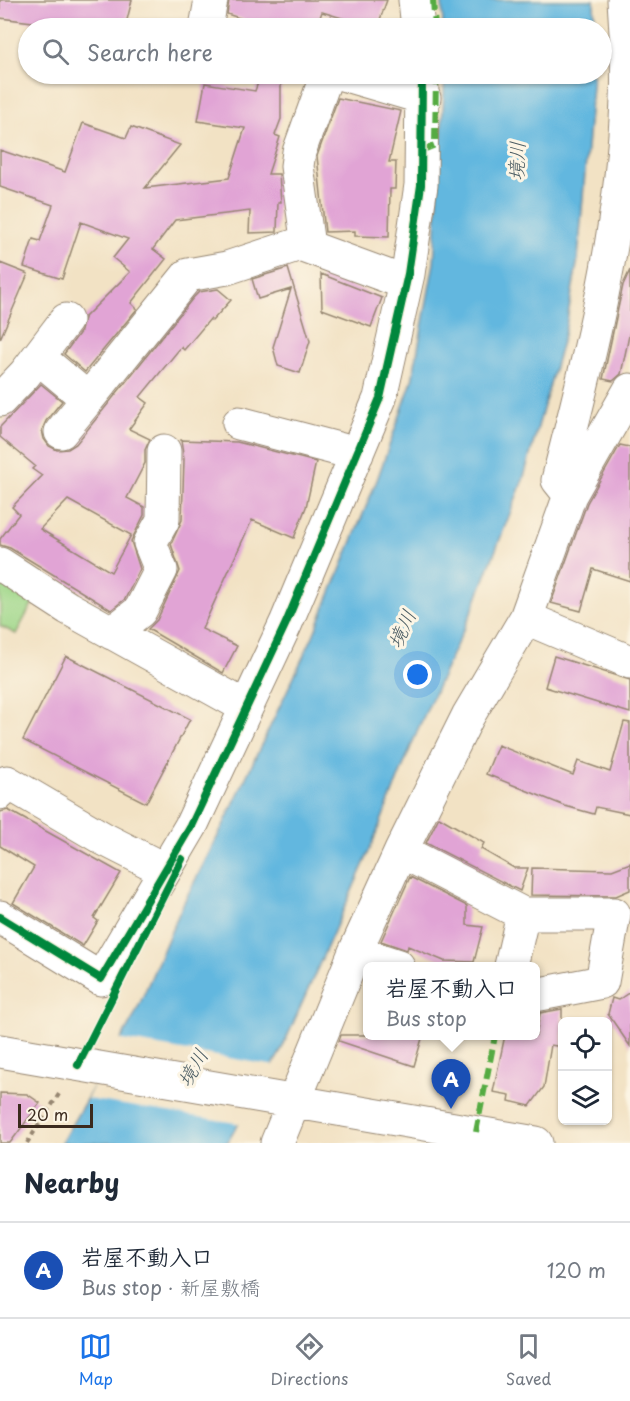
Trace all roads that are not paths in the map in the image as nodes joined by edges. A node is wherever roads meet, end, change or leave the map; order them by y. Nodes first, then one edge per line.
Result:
1 (415, 0) edge
2 (624, 0) edge
3 (417, 18) edge
4 (323, 84) edge
5 (423, 86) edge
6 (308, 246) junction
7 (406, 282) junction
8 (66, 320) dead end
9 (38, 357) junction
10 (630, 390) edge
11 (88, 399) junction
12 (0, 400) edge
13 (239, 423) dead end
14 (61, 432) dead end
15 (164, 452) dead end
16 (357, 454) junction
17 (570, 495) junction
18 (0, 564) edge
19 (525, 618) junction
20 (112, 633) junction
21 (630, 662) edge
22 (246, 707) junction
23 (0, 793) edge
24 (401, 851) junction
25 (165, 870) junction
26 (523, 914) junction
27 (0, 916) edge
28 (355, 952) junction
29 (386, 962) edge
30 (512, 962) edge
31 (540, 994) edge
32 (0, 1051) edge
33 (282, 1099) junction
34 (519, 1142) edge
35 (277, 1143) edge

1 - 3 street
2 - 17 street
4 - 6 street
5 - 7 street
6 - 7 street
6 - 11 street
7 - 16 street
8 - 9 street
9 - 11 street
9 - 12 street
10 - 17 street
11 - 14 street
13 - 16 street
15 - 20 street
16 - 22 street
17 - 19 street
18 - 20 street
19 - 21 street
19 - 24 street
20 - 22 street
22 - 25 street
23 - 25 street
24 - 26 street
24 - 28 street
25 - 27 street
26 - 30 street
26 - 31 street
28 - 29 street
28 - 33 street
32 - 33 street
33 - 34 street
33 - 35 street

